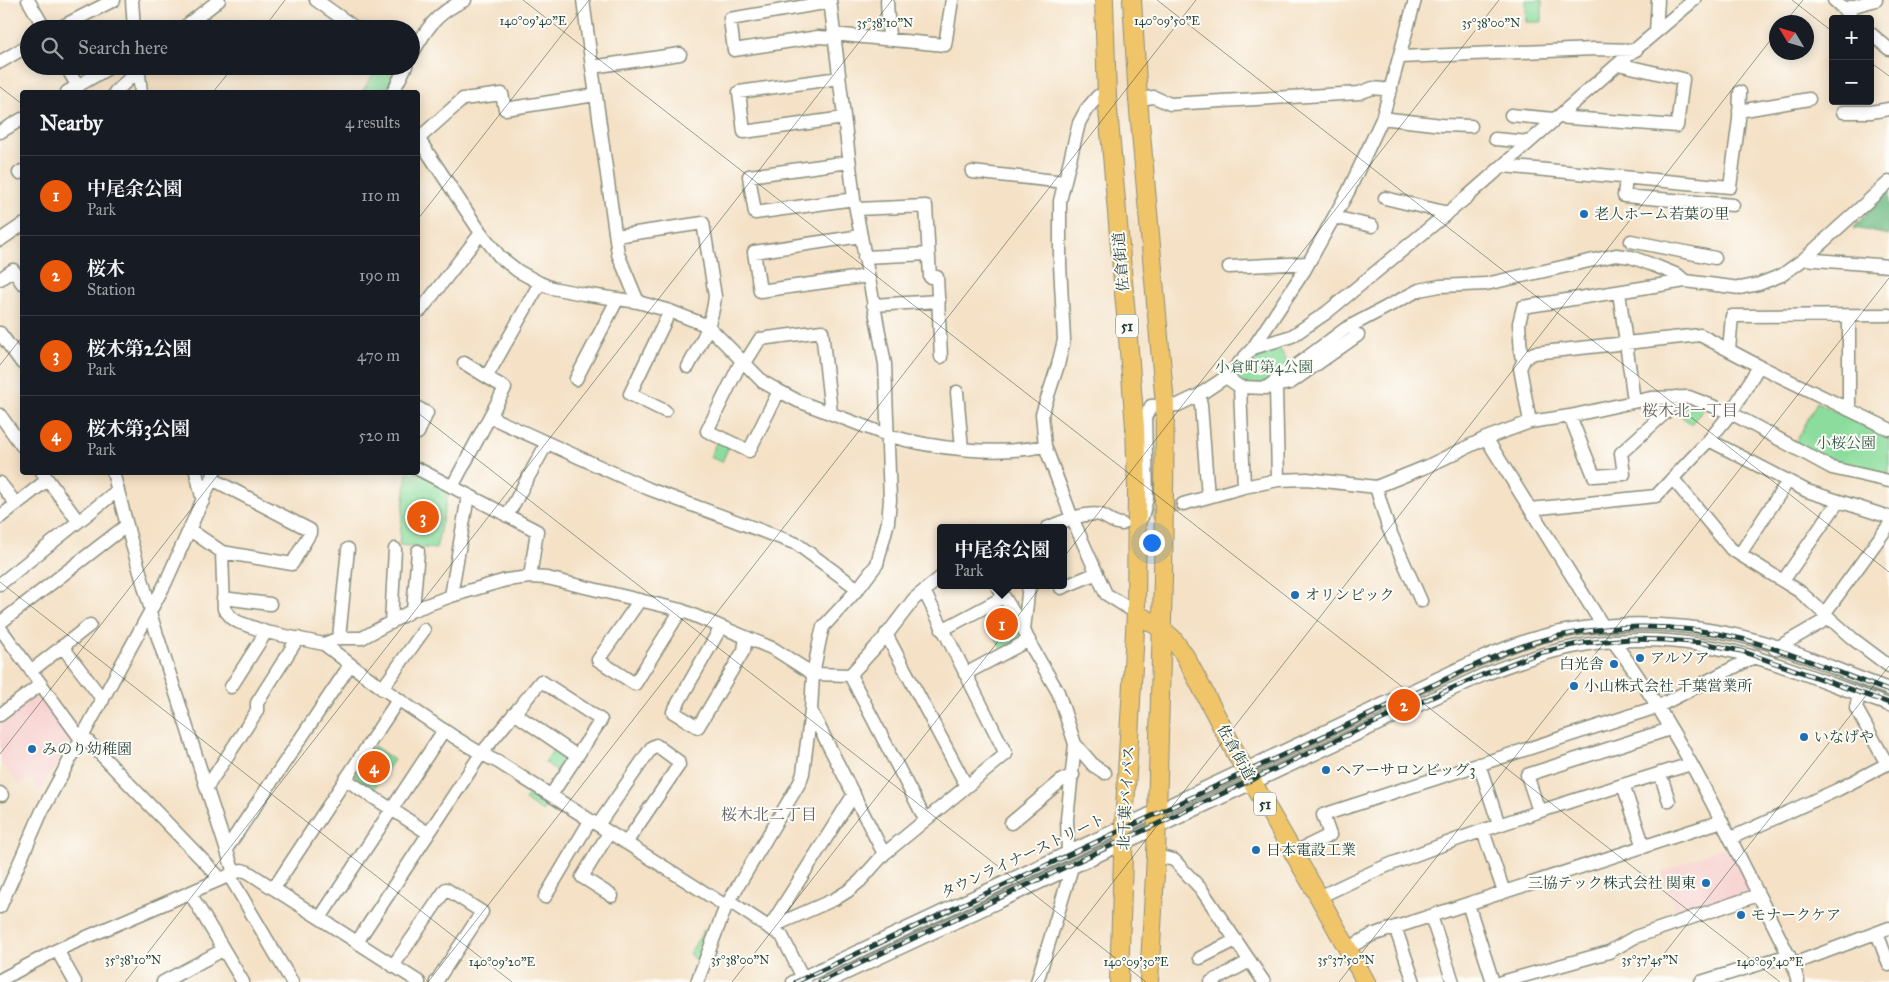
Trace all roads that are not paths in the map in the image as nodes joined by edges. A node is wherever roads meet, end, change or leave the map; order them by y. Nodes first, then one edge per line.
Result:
1 (28, 0) edge
2 (114, 0) edge
3 (132, 0) edge
4 (219, 0) edge
5 (316, 0) edge
6 (465, 0) edge
7 (583, 0) edge
8 (888, 0) edge
9 (952, 0) edge
10 (1104, 0) edge
11 (1132, 0) edge
12 (1415, 0) edge
13 (1658, 0) edge
14 (1694, 0) edge
15 (1876, 0) edge
16 (830, 1) edge
17 (445, 4) edge
18 (1839, 4) edge
19 (203, 5) edge
20 (1850, 15) edge
21 (40, 20) edge
22 (75, 20) edge
23 (133, 20) edge
24 (190, 20) edge
25 (344, 20) edge
26 (1656, 32) junction
27 (834, 36) junction
28 (1874, 36) edge
29 (889, 38) junction
30 (420, 39) edge
31 (1889, 49) edge
32 (20, 50) edge
33 (1636, 50) junction
34 (680, 54) dead end
35 (1401, 57) junction
36 (0, 62) edge
37 (1618, 64) junction
38 (592, 68) junction
39 (68, 75) edge
40 (97, 75) edge
41 (133, 75) edge
42 (140, 75) edge
43 (400, 75) edge
44 (839, 78) junction
45 (72, 90) edge
46 (117, 90) edge
47 (141, 90) edge
48 (394, 90) edge
49 (1391, 90) junction
50 (1740, 92) dead end
51 (595, 95) junction
52 (1107, 98) junction
53 (1138, 99) junction
54 (1809, 99) dead end
55 (1889, 109) edge
56 (1739, 111) junction
57 (1843, 112) dead end
58 (1511, 115) dead end
59 (844, 118) junction
60 (1556, 118) junction
61 (20, 119) edge
62 (1382, 120) junction
63 (1471, 126) dead end
64 (0, 132) edge
65 (420, 137) edge
66 (1496, 139) dead end
67 (420, 142) edge
68 (1529, 142) junction
69 (849, 162) junction
70 (1503, 166) junction
71 (972, 172) dead end
72 (1626, 178) junction
73 (1065, 182) junction
74 (1889, 182) edge
75 (1384, 198) dead end
76 (855, 204) junction
77 (1733, 204) dead end
78 (1448, 213) junction
79 (1334, 217) junction
80 (20, 226) edge
81 (1372, 226) dead end
82 (481, 233) junction
83 (616, 236) junction
84 (862, 236) junction
85 (0, 240) edge
86 (1631, 242) dead end
87 (928, 254) junction
88 (864, 257) junction
89 (1716, 258) dead end
90 (1804, 259) junction
91 (1308, 263) junction
92 (1889, 266) edge
93 (1229, 267) dead end
94 (868, 276) junction
95 (0, 279) edge
96 (20, 280) edge
97 (1685, 282) junction
98 (540, 283) junction
99 (1619, 292) junction
100 (617, 300) junction
101 (939, 301) junction
102 (638, 302) junction
103 (874, 305) junction
104 (420, 310) edge
105 (670, 311) junction
106 (1889, 315) edge
107 (1849, 316) junction
108 (708, 326) junction
109 (0, 333) edge
110 (1358, 335) dead end
111 (1626, 343) junction
112 (1253, 348) junction
113 (1729, 350) junction
114 (941, 357) dead end
115 (1525, 358) junction
116 (20, 360) edge
117 (743, 362) junction
118 (464, 363) dead end
119 (1759, 366) junction
120 (688, 367) dead end
121 (487, 376) junction
122 (1226, 377) junction
123 (576, 379) dead end
124 (1240, 387) junction
125 (1271, 388) junction
126 (779, 392) junction
127 (957, 392) dead end
128 (1199, 395) junction
129 (1676, 397) junction
130 (1634, 402) junction
131 (1164, 405) junction
132 (420, 409) edge
133 (1849, 410) junction
134 (665, 411) dead end
135 (832, 413) junction
136 (1731, 413) junction
137 (0, 415) edge
138 (1570, 416) junction
139 (490, 417) junction
140 (1530, 422) junction
141 (420, 429) edge
142 (1889, 429) edge
143 (19, 433) edge
144 (887, 435) junction
145 (1486, 438) junction
146 (1709, 440) junction
147 (547, 443) junction
148 (1046, 446) junction
149 (962, 449) junction
150 (420, 470) edge
151 (114, 475) edge
152 (197, 475) edge
153 (44, 476) edge
154 (214, 476) edge
155 (1673, 479) junction
156 (1278, 480) junction
157 (1788, 481) junction
158 (1889, 481) edge
159 (0, 483) edge
160 (452, 487) junction
161 (1244, 487) junction
162 (1376, 487) junction
163 (118, 490) junction
164 (468, 496) junction
165 (1208, 497) junction
166 (203, 501) junction
167 (1838, 502) junction
168 (16, 504) junction
169 (1183, 504) tunnel mouth
170 (1530, 509) junction
171 (508, 516) junction
172 (0, 517) edge
173 (1072, 518) junction
174 (78, 522) junction
175 (1057, 524) edge
176 (1122, 524) tunnel mouth
177 (1889, 524) edge
178 (127, 525) junction
179 (190, 530) junction
180 (1136, 539) junction
181 (348, 549) dead end
182 (395, 549) dead end
183 (418, 551) dead end
184 (222, 552) junction
185 (1740, 554) junction
186 (1097, 573) junction
187 (530, 577) junction
188 (937, 580) edge
189 (1783, 581) junction
190 (0, 584) edge
191 (1067, 586) edge
192 (858, 589) junction
193 (999, 589) edge
194 (1029, 589) edge
195 (924, 591) junction
196 (451, 596) junction
197 (1004, 597) junction
198 (223, 598) junction
199 (640, 600) junction
200 (1422, 601) dead end
201 (270, 604) dead end
202 (413, 610) junction
203 (681, 610) junction
204 (151, 611) junction
205 (1136, 613) junction
206 (1827, 616) junction
207 (0, 623) edge
208 (390, 623) junction
209 (90, 625) dead end
210 (1603, 626) junction
211 (0, 628) edge
212 (721, 628) junction
213 (1162, 629) junction
214 (424, 630) dead end
215 (942, 630) junction
216 (266, 632) junction
217 (886, 634) junction
218 (1027, 635) junction
219 (298, 638) junction
220 (339, 638) junction
221 (746, 638) junction
222 (1613, 641) junction
223 (324, 644) junction
224 (62, 646) junction
225 (1779, 647) junction
226 (1754, 657) junction
227 (350, 664) junction
228 (1889, 666) edge
229 (31, 671) junction
230 (813, 674) junction
231 (965, 674) junction
232 (850, 675) junction
233 (41, 684) junction
234 (231, 687) dead end
235 (382, 689) junction
236 (1889, 689) edge
237 (1859, 694) junction
238 (102, 700) junction
239 (398, 700) junction
240 (1889, 705) edge
241 (1657, 707) junction
242 (811, 711) junction
243 (514, 712) junction
244 (0, 715) edge
245 (1670, 729) junction
246 (444, 730) junction
247 (81, 736) junction
248 (1075, 744) junction
249 (481, 754) junction
250 (577, 756) junction
251 (1479, 764) junction
252 (1691, 764) junction
253 (1888, 764) edge
254 (1660, 773) junction
255 (1105, 774) dead end
256 (1073, 775) junction
257 (1249, 777) junction
258 (345, 779) junction
259 (1623, 785) junction
260 (966, 786) junction
261 (207, 787) junction
262 (854, 794) junction
263 (551, 795) junction
264 (1668, 801) dead end
265 (391, 809) junction
266 (1539, 811) junction
267 (925, 819) junction
268 (1157, 820) junction
269 (1722, 821) junction
270 (594, 823) junction
271 (1011, 823) dead end
272 (1499, 825) junction
273 (1483, 831) junction
274 (609, 832) junction
275 (428, 834) junction
276 (1124, 835) junction
277 (1731, 838) junction
278 (626, 843) junction
279 (1644, 847) junction
280 (227, 848) junction
281 (1068, 852) junction
282 (1293, 853) junction
283 (884, 854) junction
284 (1156, 856) junction
285 (1072, 867) junction
286 (228, 876) junction
287 (274, 888) junction
288 (1504, 892) junction
289 (190, 893) junction
290 (1758, 895) junction
291 (612, 896) dead end
292 (1319, 896) junction
293 (545, 897) dead end
294 (727, 903) junction
295 (1468, 904) junction
296 (0, 907) edge
297 (1431, 916) junction
298 (320, 918) junction
299 (1395, 927) junction
300 (769, 928) junction
301 (1883, 930) edge
302 (1236, 940) junction
303 (357, 942) junction
304 (1348, 948) junction
305 (57, 950) junction
306 (223, 950) junction
307 (1200, 958) dead end
308 (1791, 959) junction
309 (1250, 961) junction
310 (1889, 965) edge
311 (393, 966) junction
312 (0, 980) edge
313 (800, 980) edge
314 (75, 982) edge
315 (163, 982) edge
316 (243, 982) edge
317 (292, 982) edge
318 (419, 982) edge
319 (436, 982) edge
320 (697, 982) edge
321 (827, 982) edge
322 (1037, 982) edge
323 (1119, 982) edge
324 (1149, 982) edge
325 (1211, 982) edge
326 (1264, 982) edge
327 (1366, 982) edge
328 (1414, 982) edge
329 (1453, 982) edge
330 (1493, 982) edge
331 (1502, 982) edge
332 (1701, 982) edge
333 (1798, 982) edge

1 - 21 street
2 - 22 street
3 - 23 street
4 - 19 street
5 - 25 street
6 - 17 street
7 - 38 street
8 - 29 street
9 - 29 street
10 - 52 highway, 佐倉街道 / 51
11 - 53 highway, 佐倉街道 / 51
12 - 35 street
13 - 26 street
14 - 26 street
15 - 18 street
16 - 27 street
16 - 27 street
17 - 30 street
18 - 20 street
19 - 24 street
26 - 33 street
27 - 29 street
27 - 44 street
28 - 31 street
32 - 36 street
33 - 35 street
33 - 37 street
34 - 38 street
35 - 49 street
37 - 60 street
37 - 60 street
38 - 51 street
39 - 45 street
40 - 45 street
41 - 46 street
42 - 47 street
43 - 48 street
44 - 59 street
44 - 59 street
49 - 53 street
49 - 62 street
50 - 56 street
51 - 65 street
51 - 83 street
52 - 73 street
52 - 180 highway, 佐倉街道 / 51
53 - 131 highway, 佐倉街道 / 51
54 - 56 street
55 - 57 street
56 - 72 street
58 - 60 street
59 - 69 street
60 - 68 street
61 - 64 street
62 - 63 street
62 - 79 street
66 - 68 street
67 - 82 street
68 - 70 street
69 - 76 street
69 - 76 street
70 - 72 street
70 - 78 street
71 - 73 street
72 - 77 street
73 - 148 street
74 - 90 street
75 - 78 street
76 - 84 street
76 - 87 street
78 - 112 street
79 - 81 street
79 - 91 street
80 - 85 street
82 - 98 street
82 - 104 street
83 - 102 street
83 - 108 street
84 - 88 street
84 - 94 street
86 - 89 street
87 - 88 street
87 - 101 street
88 - 94 street
90 - 92 street
90 - 97 street
91 - 93 street
91 - 112 street
94 - 103 street
95 - 96 street
97 - 99 street
97 - 125 street
98 - 100 street
98 - 121 street
99 - 111 street
99 - 115 street
100 - 102 street
100 - 123 street
101 - 103 street
101 - 114 street
102 - 105 street
103 - 144 street
105 - 108 street
105 - 134 street
106 - 107 street
107 - 113 street
107 - 133 street
108 - 117 street
108 - 120 street
109 - 116 street
110 - 125 street
111 - 113 street
111 - 115 street
111 - 130 street
112 - 122 street
113 - 119 street
115 - 140 street
117 - 126 street
117 - 126 street
117 - 135 street
118 - 121 street
119 - 133 street
119 - 136 street
121 - 139 street
122 - 124 street
122 - 128 street
124 - 125 street
124 - 161 street
125 - 156 street
126 - 135 street
127 - 149 street
128 - 131 street
128 - 165 street
129 - 130 street
129 - 136 street
129 - 138 street
130 - 138 street
131 - 180 street
131 - 213 highway, 佐倉街道 / 51
132 - 141 street
133 - 142 street
135 - 144 street
136 - 146 street
136 - 158 street
137 - 143 street
138 - 140 street
139 - 147 street
139 - 160 street
140 - 145 street
144 - 149 street
144 - 192 street
145 - 162 street
145 - 170 street
146 - 155 street
146 - 157 street
147 - 171 street
147 - 192 street
148 - 149 street
148 - 173 street
150 - 160 street
151 - 163 street
152 - 166 street
153 - 168 street
153 - 174 street
154 - 166 street
154 - 184 street
155 - 170 street
155 - 185 street
156 - 161 street
156 - 162 street
157 - 167 street
157 - 185 street
159 - 168 street
160 - 164 street
161 - 165 street
162 - 200 street
163 - 174 street
163 - 178 street
164 - 171 street
164 - 196 street
165 - 169 street
166 - 179 street
167 - 177 street
167 - 189 street
168 - 172 street
170 - 210 street
171 - 187 street
173 - 175 street
173 - 176 street
173 - 186 street
174 - 190 street
177 - 206 street
178 - 204 street
178 - 207 street
179 - 184 street
179 - 204 street
180 - 205 highway, 佐倉街道 / 51
181 - 220 street
182 - 208 street
183 - 202 street
184 - 198 street
185 - 189 street
186 - 191 street
186 - 205 street
187 - 196 street
187 - 199 street
188 - 195 street
189 - 206 street
192 - 230 street
193 - 197 street
194 - 218 street
195 - 215 street
195 - 217 street
196 - 202 street
197 - 215 street
197 - 218 street
198 - 201 street
198 - 216 street
199 - 203 street
199 - 203 street
202 - 208 street
203 - 212 street
204 - 238 street
204 - 261 street
205 - 213 highway, 佐倉街道 / 51
205 - 276 highway, 北千葉バイパス / 51
206 - 225 street
206 - 228 street
208 - 220 street
209 - 224 street
210 - 225 street, タウンライナーストリート
210 - 257 street, タウンライナーストリート
211 - 229 street
212 - 221 street
212 - 221 street
213 - 257 highway, 佐倉街道 / 51
213 - 268 highway, 北千葉バイパス / 51
214 - 235 street
215 - 231 street
216 - 219 street
216 - 234 street
217 - 232 street
217 - 260 street
218 - 231 street
218 - 248 street
219 - 223 street
219 - 261 street
220 - 223 street
221 - 230 street
222 - 226 street, タウンライナーストリート
222 - 241 street
222 - 257 street, タウンライナーストリート
223 - 227 street
224 - 229 street
224 - 238 street
225 - 226 street
225 - 236 street, タウンライナーストリート
226 - 237 street, タウンライナーストリート
226 - 241 street
227 - 235 street
227 - 280 street
229 - 233 street
230 - 232 street
230 - 242 street
231 - 260 street
232 - 267 street
233 - 244 street
233 - 247 street
235 - 239 street
237 - 240 street, タウンライナーストリート
237 - 253 street
238 - 247 street
239 - 246 street
239 - 258 street
241 - 245 street
241 - 251 street
242 - 262 street
242 - 294 street
243 - 249 street
243 - 250 street
243 - 250 street
245 - 252 street
245 - 266 street
246 - 249 street
246 - 265 street
247 - 286 street
247 - 296 street
248 - 255 street
248 - 256 street
249 - 263 street
249 - 275 street
250 - 263 street
251 - 272 street
251 - 282 street
252 - 254 street
252 - 269 street
253 - 277 street
254 - 259 street
254 - 264 street
256 - 271 street
256 - 281 street
257 - 268 street, タウンライナーストリート
257 - 282 highway, 佐倉街道 / 51
258 - 265 street
258 - 287 street
259 - 266 street
259 - 279 street
260 - 267 street
261 - 280 street
262 - 283 street
262 - 300 street
263 - 270 street
265 - 275 street
265 - 298 street
266 - 272 street
267 - 283 street
268 - 276 street, タウンライナーストリート
268 - 284 highway, 北千葉バイパス / 51
269 - 277 street
269 - 279 street
270 - 274 street
270 - 278 street
270 - 293 street
272 - 273 street
273 - 288 street
273 - 292 street
274 - 278 street
274 - 291 street
275 - 303 street
276 - 281 street, タウンライナーストリート
276 - 285 street, タウンライナーストリート
276 - 323 highway, 北千葉バイパス / 51
277 - 290 street
278 - 294 street
279 - 288 street
280 - 286 street
281 - 313 street, タウンライナーストリート
282 - 292 highway, 佐倉街道 / 51
283 - 300 street
284 - 302 street
284 - 324 highway, 北千葉バイパス / 51
285 - 321 street, タウンライナーストリート
285 - 322 street
286 - 287 street
286 - 289 street
286 - 317 street
287 - 298 street
288 - 295 street
289 - 305 street
289 - 306 street
290 - 308 street
290 - 331 street
292 - 304 highway, 佐倉街道 / 51
294 - 300 street
294 - 320 street
295 - 297 street
295 - 330 street
297 - 299 street
297 - 329 street
298 - 303 street
299 - 304 street
299 - 328 street
300 - 313 street
301 - 308 street
301 - 310 street
302 - 307 street
302 - 309 street
303 - 311 street
304 - 327 highway, 佐倉街道 / 51
305 - 312 street
305 - 314 street
306 - 315 street
306 - 316 street
308 - 332 street
308 - 333 street
309 - 325 street
309 - 326 street
311 - 318 street
311 - 319 street

